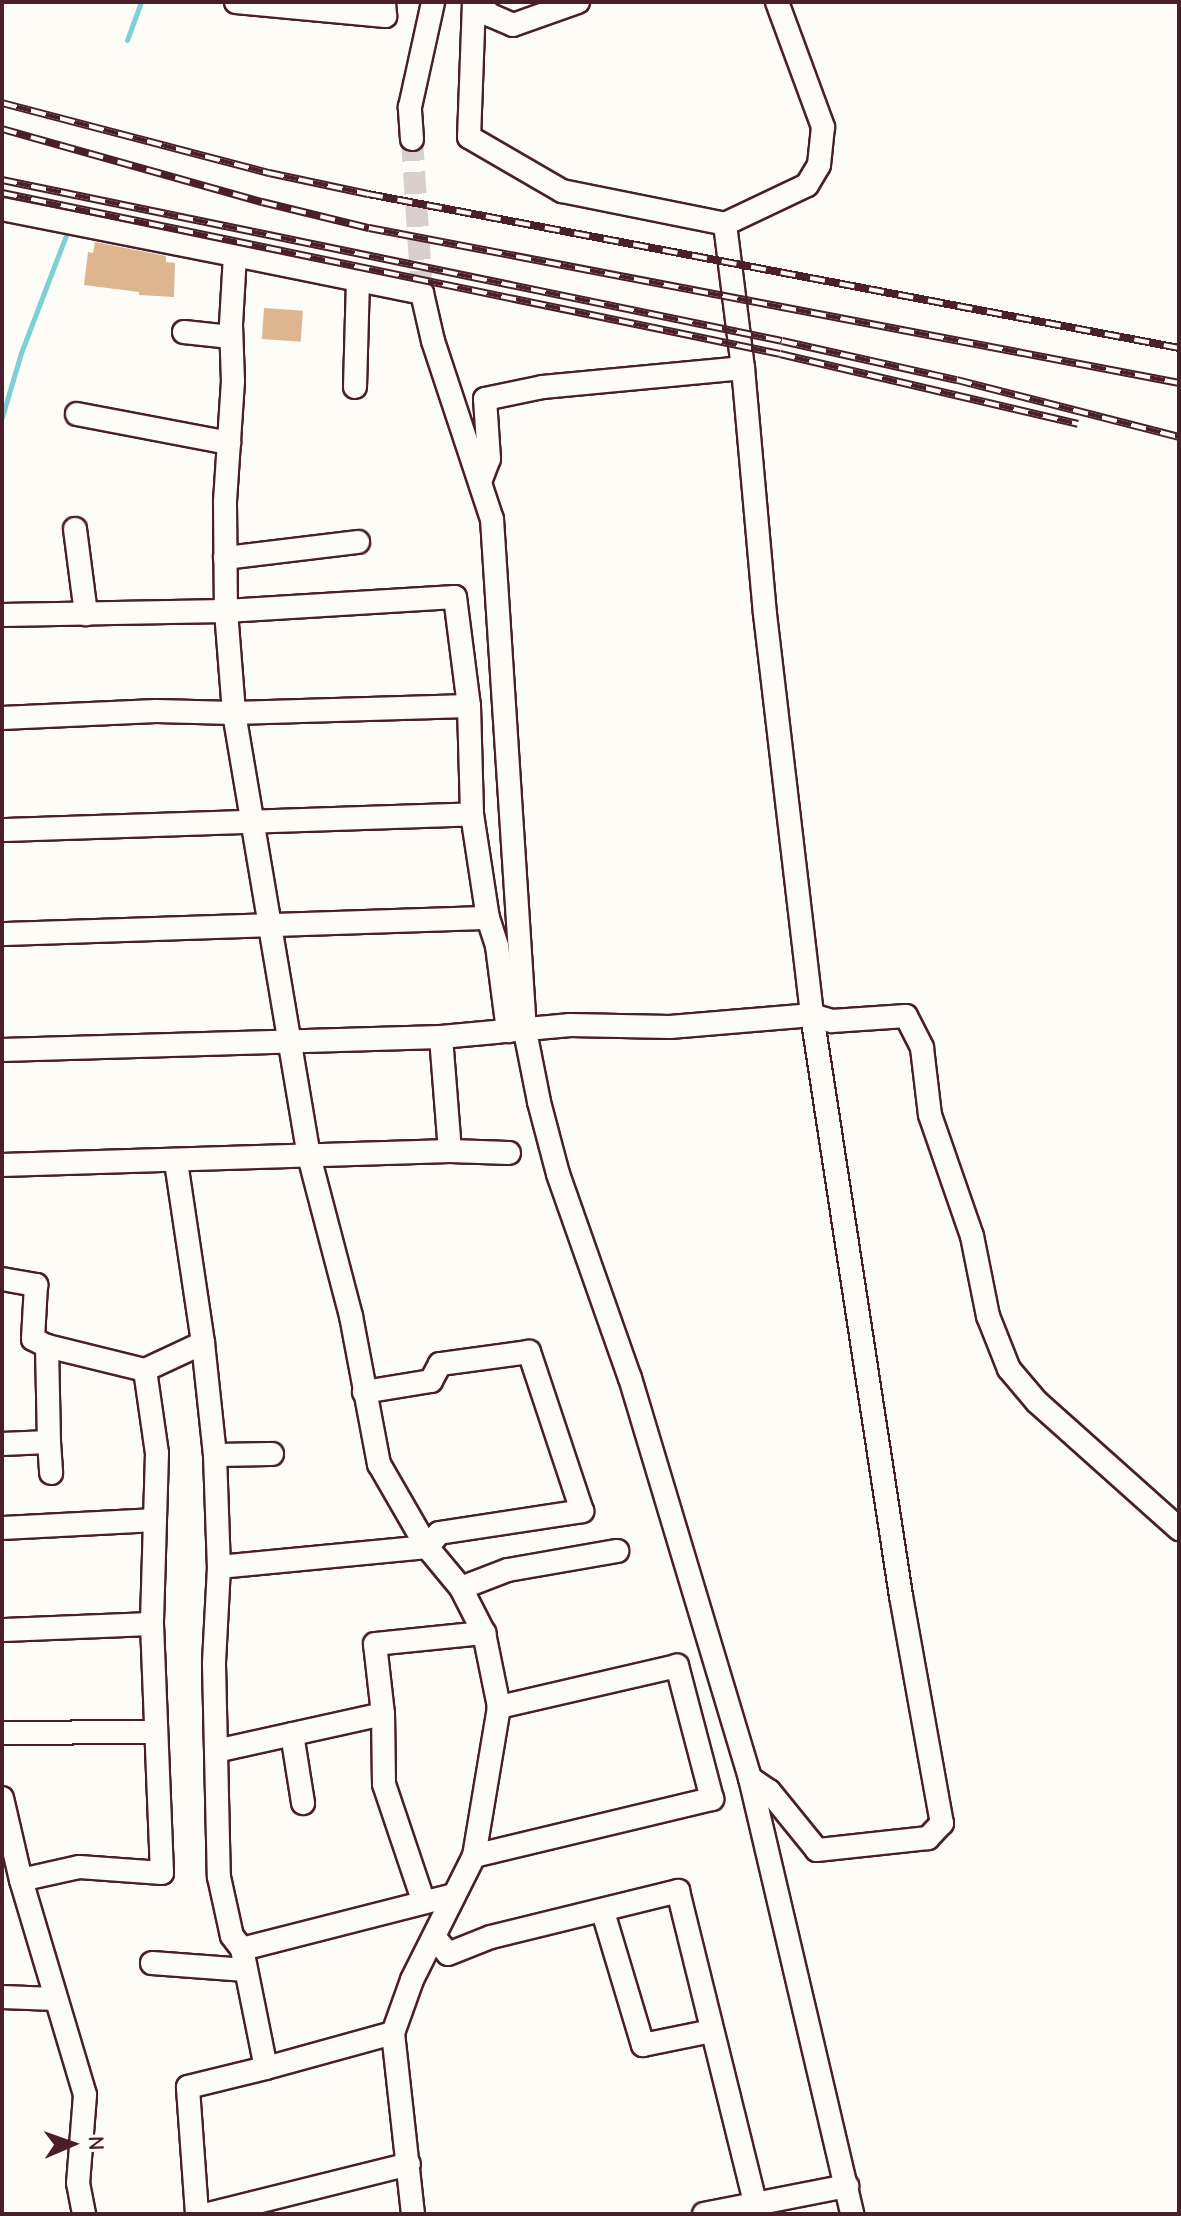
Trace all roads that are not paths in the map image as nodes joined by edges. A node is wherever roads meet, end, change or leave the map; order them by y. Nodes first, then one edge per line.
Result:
1 (236, 2) edge
2 (384, 2) edge
3 (433, 2) edge
4 (476, 2) edge
5 (578, 2) edge
6 (777, 2) edge
7 (412, 139) tunnel mouth
8 (2, 209) edge
9 (725, 224) junction
10 (235, 255) junction
11 (358, 282) junction
12 (184, 332) dead end
13 (231, 337) junction
14 (743, 368) junction
15 (355, 387) dead end
16 (77, 414) dead end
17 (229, 443) junction
18 (480, 482) junction
19 (75, 529) dead end
20 (358, 542) dead end
21 (225, 558) junction
22 (226, 611) junction
23 (86, 614) junction
24 (2, 615) edge
25 (469, 706) junction
26 (234, 713) junction
27 (3, 724) edge
28 (472, 814) junction
29 (252, 822) junction
30 (2, 830) edge
31 (488, 918) junction
32 (270, 928) junction
33 (2, 934) edge
34 (812, 1015) junction
35 (517, 1031) junction
36 (441, 1037) junction
37 (291, 1041) junction
38 (2, 1050) edge
39 (450, 1151) junction
40 (509, 1153) dead end
41 (309, 1156) junction
42 (176, 1162) junction
43 (2, 1165) edge
44 (2, 1279) edge
45 (203, 1343) junction
46 (47, 1346) junction
47 (145, 1370) junction
48 (364, 1392) junction
49 (49, 1442) junction
50 (2, 1444) edge
51 (272, 1454) dead end
52 (215, 1455) junction
53 (51, 1473) dead end
54 (155, 1520) junction
55 (2, 1528) edge
56 (1179, 1529) edge
57 (427, 1547) junction
58 (617, 1551) dead end
59 (219, 1567) junction
60 (461, 1588) junction
61 (152, 1624) junction
62 (2, 1630) edge
63 (484, 1633) junction
64 (499, 1707) junction
65 (383, 1714) junction
66 (155, 1732) junction
67 (2, 1733) edge
68 (292, 1734) junction
69 (216, 1751) junction
70 (750, 1778) junction
71 (2, 1798) edge
72 (303, 1803) dead end
73 (474, 1856) junction
74 (21, 1880) junction
75 (454, 1895) junction
76 (423, 1900) junction
77 (603, 1912) junction
78 (436, 1939) junction
79 (244, 1959) junction
80 (152, 1963) dead end
81 (2, 1997) edge
82 (55, 1999) junction
83 (712, 2031) junction
84 (393, 2033) junction
85 (266, 2068) junction
86 (409, 2164) junction
87 (847, 2186) junction
88 (755, 2203) junction
89 (84, 2214) edge
90 (197, 2214) edge
91 (209, 2214) edge
92 (413, 2214) edge
93 (704, 2214) edge
94 (852, 2214) edge

1 - 2 street
3 - 7 street
4 - 5 street
4 - 9 street
6 - 9 street
8 - 10 street
9 - 14 street
10 - 11 street
10 - 13 street
11 - 15 street
11 - 18 street
12 - 13 street
13 - 17 street
14 - 18 street
14 - 34 street
16 - 17 street
17 - 21 street
18 - 35 street
19 - 23 street
20 - 21 street
21 - 22 street
22 - 23 street
22 - 25 street
22 - 26 street
23 - 24 street
25 - 26 street
25 - 28 street
26 - 27 street
26 - 29 street
28 - 29 street
28 - 31 street
29 - 30 street
29 - 32 street
31 - 32 street
31 - 35 street
32 - 33 street
32 - 37 street
34 - 35 street
34 - 56 street
34 - 70 street
35 - 36 street
35 - 70 street
36 - 37 street
36 - 39 street
37 - 38 street
37 - 41 street
39 - 40 street
39 - 41 street
41 - 42 street
41 - 48 street
42 - 43 street
42 - 45 street
44 - 46 street
45 - 47 street
45 - 52 street
46 - 47 street
46 - 49 street
47 - 54 street
48 - 57 street
48 - 57 street
49 - 50 street
49 - 53 street
51 - 52 street
52 - 59 street
54 - 55 street
54 - 61 street
57 - 59 street
57 - 60 street
58 - 60 street
59 - 69 street
60 - 63 street
61 - 62 street
61 - 66 street
63 - 64 street
63 - 65 street
64 - 73 street
64 - 73 street
65 - 68 street
65 - 76 street
66 - 67 street
66 - 74 street
68 - 69 street
68 - 72 street
69 - 79 street
70 - 87 street
71 - 74 street
73 - 75 street
74 - 82 street
75 - 76 street
75 - 78 street
76 - 79 street
77 - 78 street
77 - 83 street
77 - 83 street
78 - 84 street
79 - 80 street
79 - 85 street
81 - 82 street
82 - 89 street
83 - 88 street
84 - 85 street
84 - 86 street
85 - 90 street
86 - 91 street
86 - 92 street
87 - 88 street
87 - 94 street
88 - 93 street

